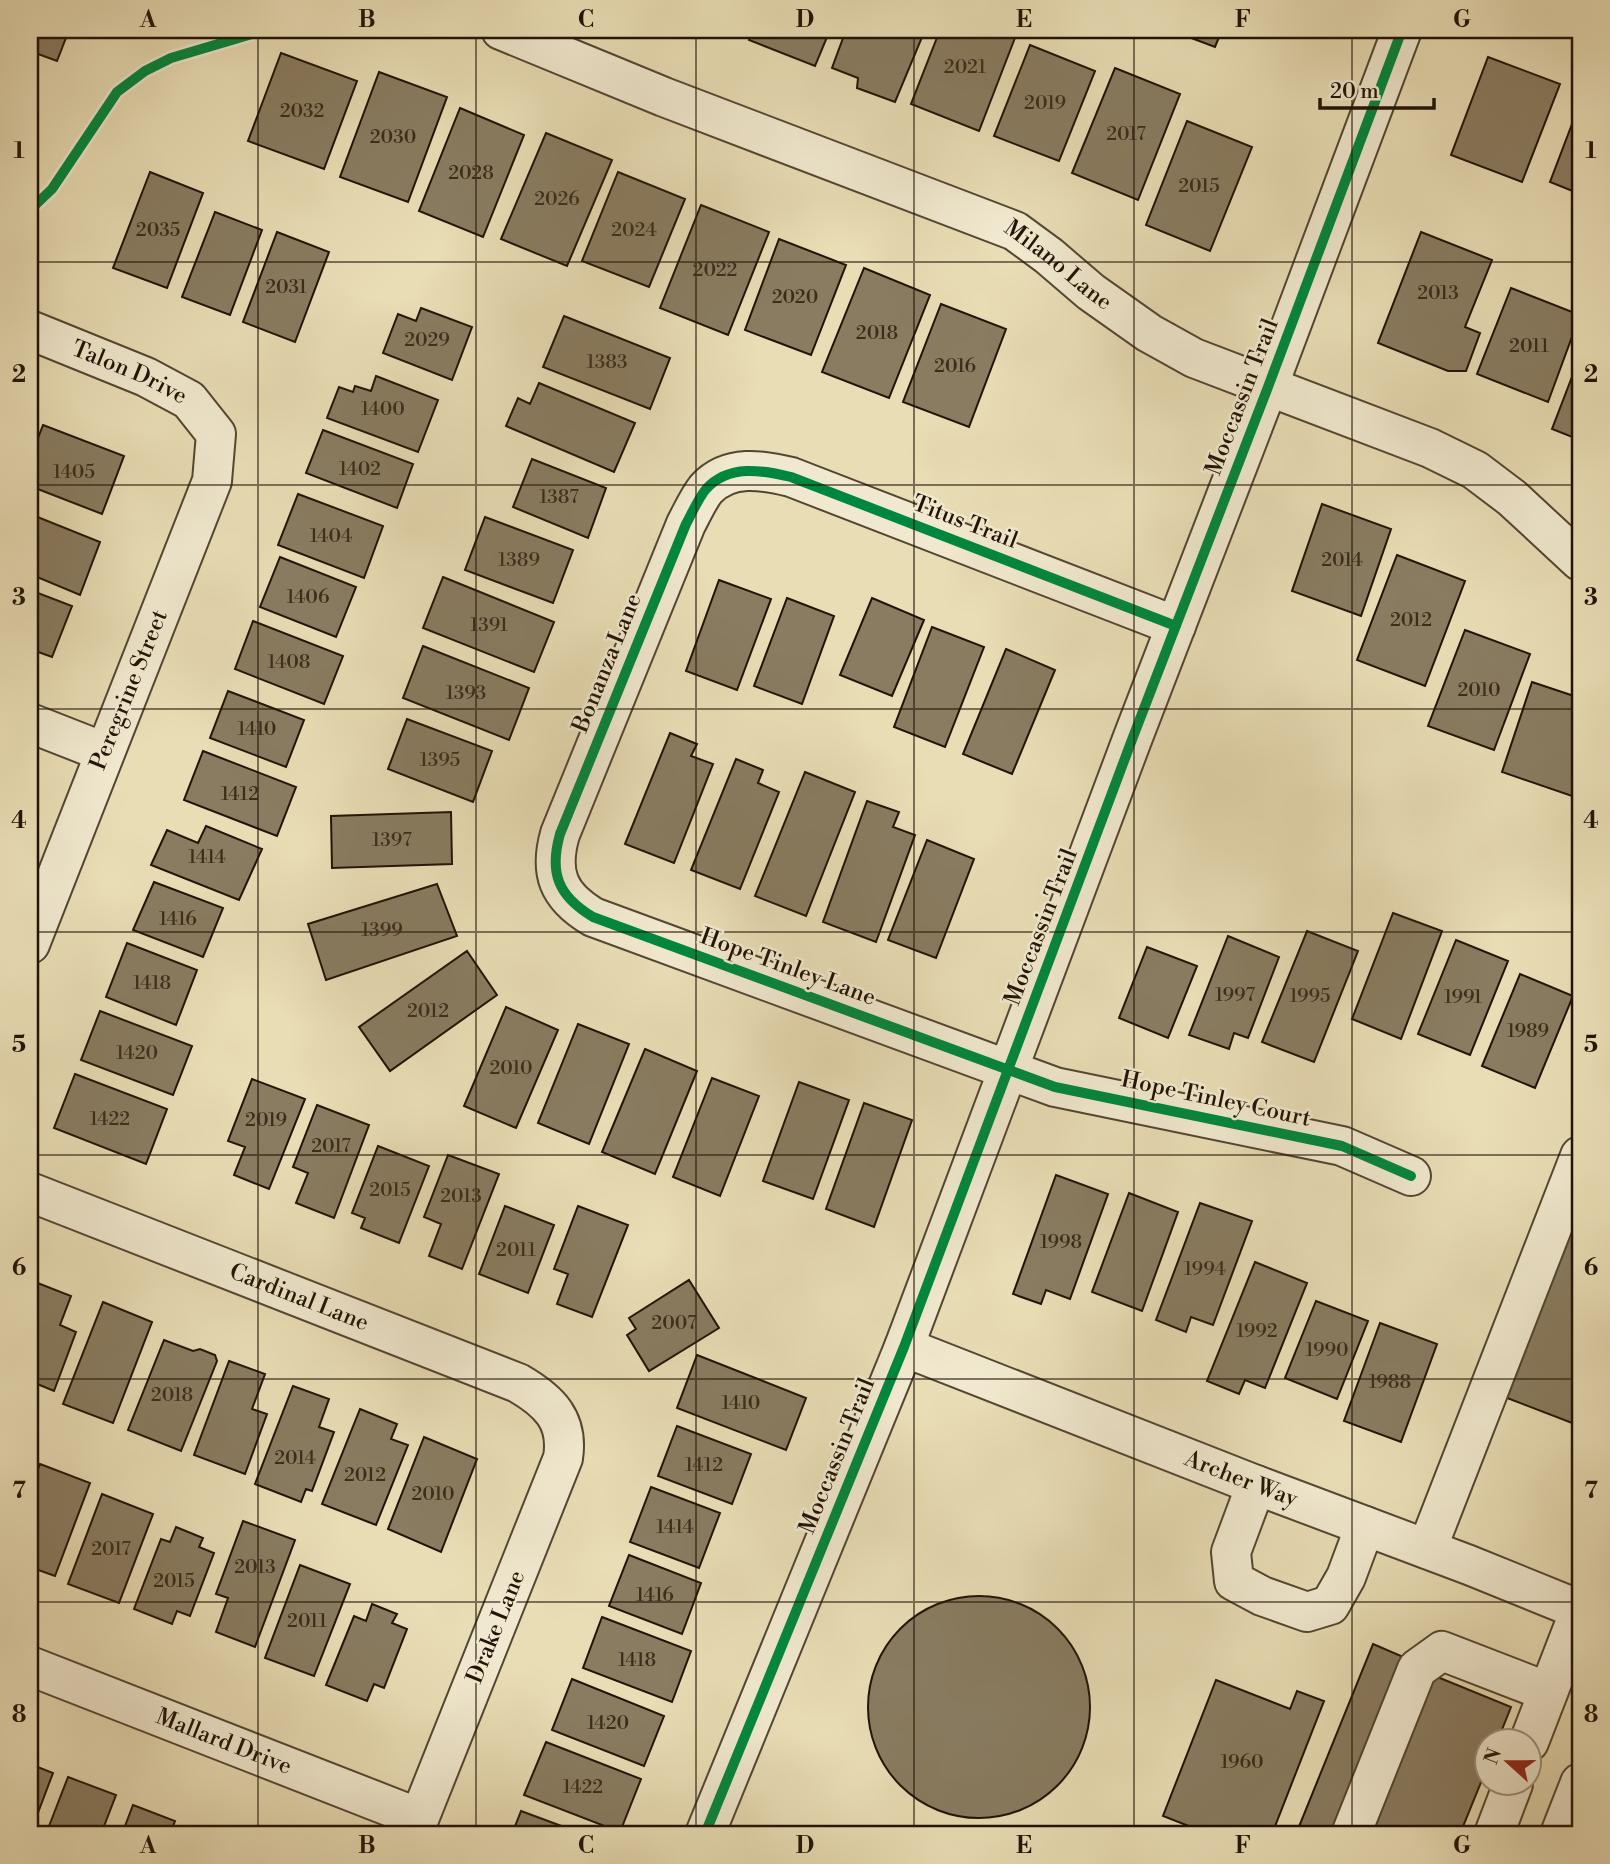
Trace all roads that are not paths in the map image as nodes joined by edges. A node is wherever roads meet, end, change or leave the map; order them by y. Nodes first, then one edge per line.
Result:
1 (501, 30) edge
2 (1402, 30) edge
3 (30, 330) edge
4 (1268, 387) junction
5 (216, 434) joint
6 (736, 472) joint
7 (1580, 561) edge
8 (1176, 626) junction
9 (30, 723) edge
10 (104, 752) junction
11 (561, 888) joint
12 (30, 944) edge
13 (1010, 1070) junction
14 (1580, 1156) edge
15 (1411, 1176) dead end
16 (30, 1192) edge
17 (904, 1347) junction
18 (558, 1417) joint
19 (1256, 1485) junction
20 (1365, 1526) junction
21 (1427, 1549) junction
22 (1580, 1610) edge
23 (30, 1666) edge
24 (1548, 1692) junction
25 (1534, 1728) edge
26 (1580, 1783) edge
27 (1507, 1798) edge
28 (416, 1826) edge
29 (705, 1834) edge
30 (1351, 1834) edge
31 (1494, 1834) edge
32 (1560, 1834) edge

1 - 4 street, Milano Lane
2 - 4 street, Moccassin Trail
3 - 5 street, Talon Drive
4 - 7 street, Milano Lane
4 - 8 street, Moccassin Trail
5 - 10 street, Peregrine Street
6 - 8 street, Titus Trail
6 - 11 street, Bonanza Lane
8 - 13 street, Moccassin Trail
9 - 10 street
10 - 12 street, Peregrine Street
11 - 13 street, Hope Tinley Lane
13 - 15 street, Hope Tinley Court
13 - 17 street, Moccassin Trail
14 - 21 street
16 - 18 street, Cardinal Lane
17 - 19 street, Archer Way
17 - 29 street, Moccassin Trail
18 - 28 street, Drake Lane
19 - 20 street, Archer Way
19 - 20 street
20 - 21 street, Archer Way
21 - 22 street, Archer Way
22 - 24 street
23 - 28 street, Mallard Drive
24 - 25 street
24 - 30 street
26 - 32 street
27 - 31 street

